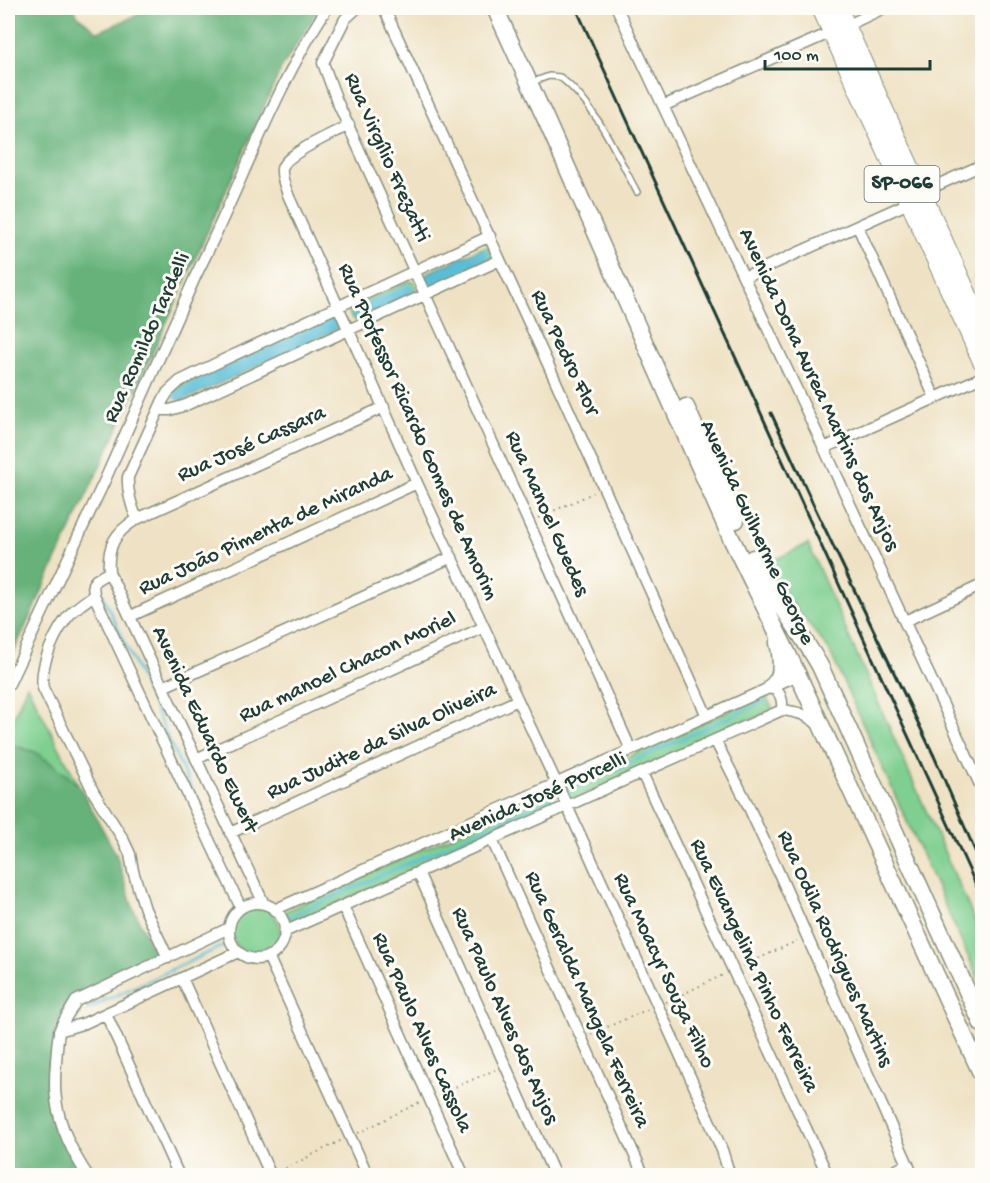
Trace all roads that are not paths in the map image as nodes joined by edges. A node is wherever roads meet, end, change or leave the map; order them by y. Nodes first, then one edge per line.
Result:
1 (327, 8) edge
2 (357, 8) edge
3 (384, 8) edge
4 (495, 8) edge
5 (505, 8) edge
6 (617, 8) edge
7 (821, 8) edge
8 (837, 8) edge
9 (884, 8) edge
10 (839, 29) junction
11 (538, 80) junction
12 (663, 106) junction
13 (349, 125) junction
14 (982, 165) edge
15 (637, 192) dead end
16 (916, 197) junction
17 (858, 226) junction
18 (490, 236) junction
19 (500, 260) junction
20 (415, 272) junction
21 (744, 277) junction
22 (426, 295) junction
23 (338, 306) junction
24 (982, 326) edge
25 (349, 330) junction
26 (982, 361) edge
27 (982, 377) edge
28 (935, 398) junction
29 (384, 407) junction
30 (159, 410) junction
31 (824, 448) junction
32 (417, 483) junction
33 (137, 519) junction
34 (452, 557) junction
35 (110, 572) junction
36 (982, 585) edge
37 (94, 595) junction
38 (131, 616) junction
39 (904, 621) junction
40 (484, 627) junction
41 (776, 633) junction
42 (798, 675) junction
43 (8, 686) edge
44 (772, 686) junction
45 (163, 687) junction
46 (518, 700) junction
47 (782, 710) junction
48 (707, 716) junction
49 (843, 716) junction
50 (821, 726) junction
51 (715, 740) junction
52 (631, 750) junction
53 (196, 759) junction
54 (642, 773) junction
55 (556, 783) junction
56 (982, 789) edge
57 (567, 806) junction
58 (230, 833) junction
59 (492, 840) junction
60 (418, 872) junction
61 (343, 906) junction
62 (269, 907) junction
63 (241, 908) junction
64 (229, 928) junction
65 (284, 932) junction
66 (238, 952) junction
67 (268, 956) junction
68 (168, 957) junction
69 (182, 978) junction
70 (76, 1001) junction
71 (106, 1014) junction
72 (85, 1023) junction
73 (982, 1024) edge
74 (59, 1031) junction
75 (982, 1075) edge
76 (908, 1164) junction
77 (271, 1175) edge
78 (88, 1176) edge
79 (179, 1176) edge
80 (368, 1176) edge
81 (464, 1176) edge
82 (555, 1176) edge
83 (644, 1176) edge
84 (730, 1176) edge
85 (828, 1176) edge
86 (885, 1176) edge
87 (913, 1176) edge

1 - 43 street, Rua Romildo Tardelli
2 - 13 street, Rua Virgílio Frezatti
3 - 18 street, Rua Pedro Flor
4 - 41 main road, Avenida Guilherme George
5 - 11 main road, Avenida Guilherme George
6 - 12 street, Avenida Dona Aurea Martins dos Anjos
7 - 10 highway, SP-066
8 - 10 highway, SP-066
9 - 10 street
10 - 12 street
10 - 16 highway, SP-066
11 - 15 lane
11 - 49 main road, Avenida Guilherme George
12 - 21 street, Avenida Dona Aurea Martins dos Anjos
13 - 20 street, Rua Virgílio Frezatti
13 - 23 street, Rua Professor Ricardo Gomes de Amorim
14 - 16 street
16 - 17 street
16 - 24 highway, SP-066
16 - 26 highway, SP-066
17 - 21 street
17 - 28 street
18 - 19 street, Rua Pedro Flor
18 - 20 street
19 - 22 street
19 - 48 street, Rua Pedro Flor
20 - 22 street, Rua Virgílio Frezatti
20 - 23 street
21 - 31 street, Avenida Dona Aurea Martins dos Anjos
22 - 25 street
22 - 52 street, Rua Manoel Guedes
23 - 25 street, Rua Professor Ricardo Gomes de Amorim
23 - 30 street
25 - 29 street, Rua Professor Ricardo Gomes de Amorim
25 - 30 street
27 - 28 street
28 - 31 street
29 - 32 street, Rua Professor Ricardo Gomes de Amorim
29 - 33 street, Rua José Cassara
30 - 33 street
31 - 39 street, Avenida Dona Aurea Martins dos Anjos
32 - 34 street, Rua Professor Ricardo Gomes de Amorim
32 - 38 street, Rua João Pimenta de Miranda
33 - 35 street, Rua José Cassara
34 - 40 street, Rua Professor Ricardo Gomes de Amorim
34 - 45 street
35 - 37 street
35 - 38 street, Avenida Eduardo Ewert
36 - 39 street
37 - 63 street, Avenida Eduardo Ewert
37 - 68 street
38 - 45 street, Avenida Eduardo Ewert
39 - 56 street, Avenida Dona Aurea Martins dos Anjos
40 - 46 street, Rua Professor Ricardo Gomes de Amorim
40 - 53 street, Rua manoel Chacon Moriel
41 - 42 main road, Avenida Guilherme George
41 - 44 main road
42 - 44 street, Avenida José Porcelli
42 - 49 main road
42 - 50 main road, Avenida Guilherme George
44 - 47 street
44 - 48 street, Avenida José Porcelli
45 - 53 street, Avenida Eduardo Ewert
46 - 55 street, Rua Professor Ricardo Gomes de Amorim
46 - 58 street, Rua Judite da Silva Oliveira
47 - 50 street
47 - 51 street, Avenida José Porcelli
48 - 52 street, Avenida José Porcelli
49 - 73 main road, Avenida Guilherme George
50 - 75 main road, Avenida Guilherme George
51 - 54 street, Avenida José Porcelli
51 - 76 street, Rua Odila Rodrigues Martins
52 - 55 street, Avenida José Porcelli
53 - 58 street, Avenida Eduardo Ewert
54 - 57 street, Avenida José Porcelli
54 - 85 street, Rua Evangelina Pinho Ferreira
55 - 57 street, Rua Moacyr Souza Filho
55 - 62 street, Avenida José Porcelli
57 - 59 street, Avenida José Porcelli
57 - 84 street, Rua Moacyr Souza Filho
58 - 62 street, Avenida Eduardo Ewert
59 - 60 street, Avenida José Porcelli
59 - 83 street, Rua Geralda Mangela Ferreira
60 - 61 street, Avenida José Porcelli
60 - 82 street, Rua Paulo Alves dos Anjos
61 - 65 street, Avenida José Porcelli
61 - 81 street, Rua Paulo Alves Cassola
62 - 63 street
62 - 65 street
63 - 64 street
64 - 66 street
64 - 68 street
65 - 67 street
66 - 67 street
66 - 69 street
67 - 80 street
68 - 70 street
69 - 71 street
69 - 77 street
70 - 72 street
70 - 74 street
71 - 72 street
71 - 79 street
72 - 74 street
74 - 78 street
76 - 86 street
76 - 87 street, Rua Odila Rodrigues Martins

